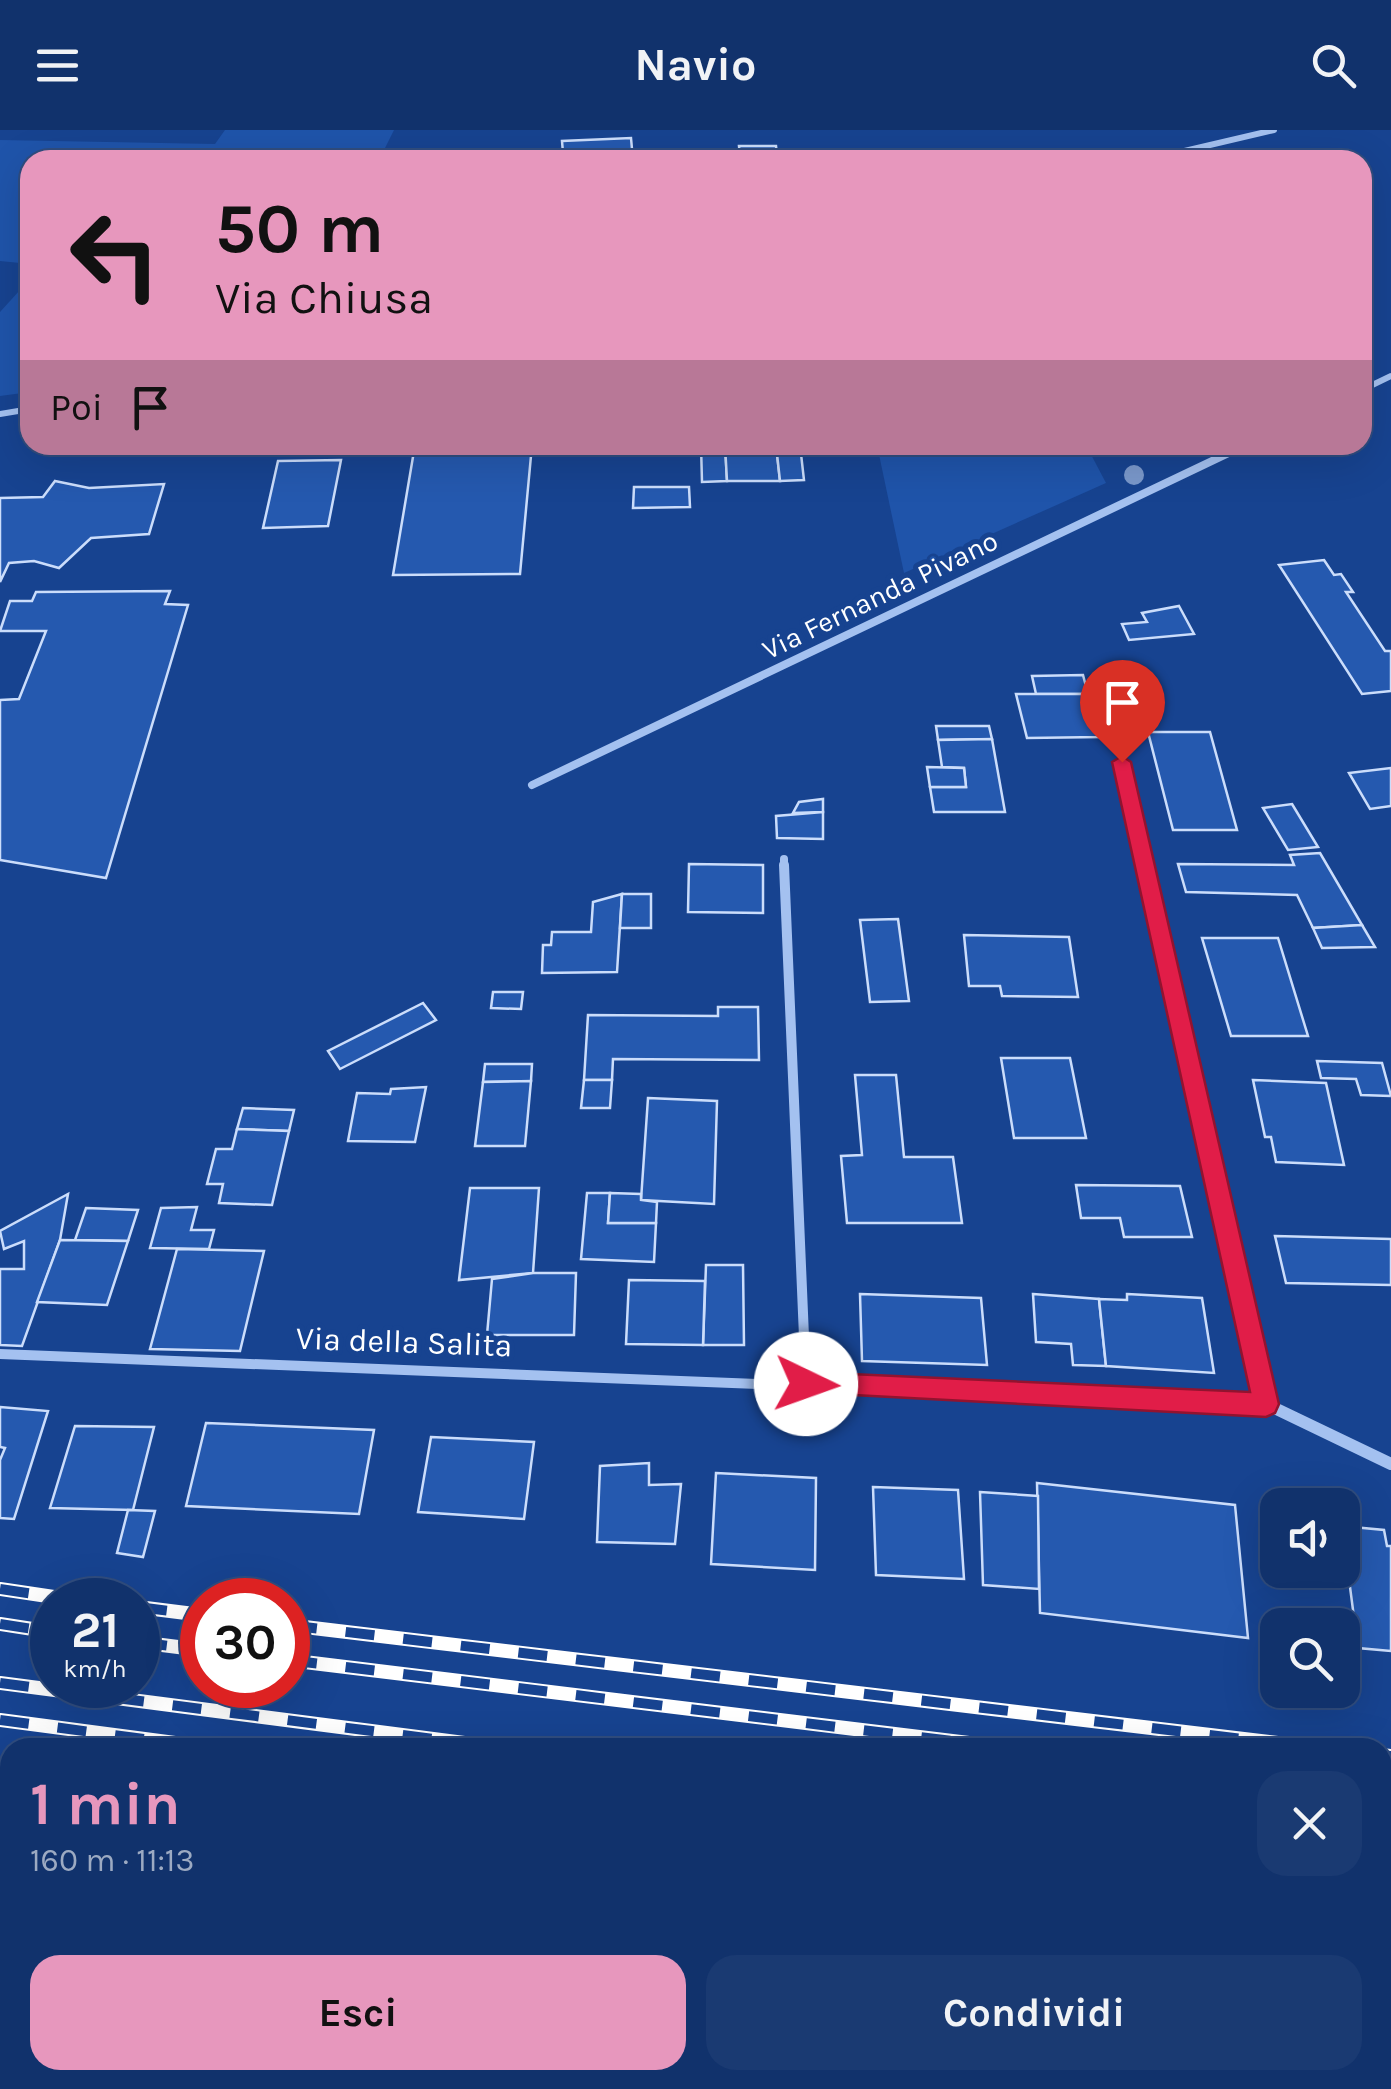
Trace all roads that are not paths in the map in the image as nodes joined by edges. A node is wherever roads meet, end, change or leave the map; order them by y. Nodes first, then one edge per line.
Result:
1 (1274, 130) edge
2 (1189, 150) edge
3 (1226, 455) edge
4 (1122, 762) dead end
5 (532, 785) dead end
6 (784, 859) dead end
7 (0, 1354) edge
8 (806, 1384) junction
9 (1266, 1404) junction
10 (1391, 1464) edge

1 - 2 street
3 - 5 street, Via Fernanda Pivano
4 - 9 street
6 - 8 street
7 - 8 street, Via della Salita
8 - 9 street, Via della Salita
9 - 10 street, Via della Salita

